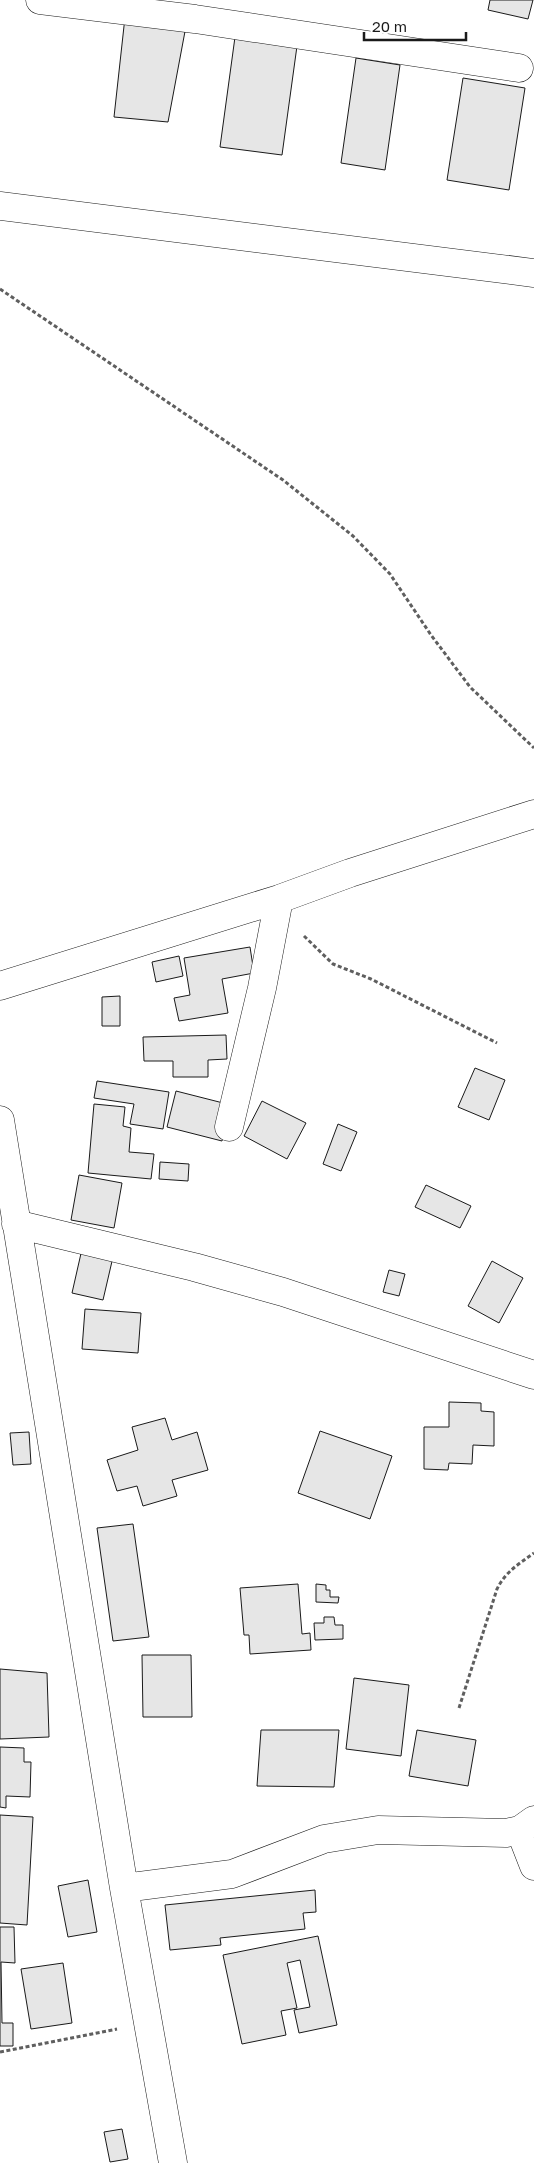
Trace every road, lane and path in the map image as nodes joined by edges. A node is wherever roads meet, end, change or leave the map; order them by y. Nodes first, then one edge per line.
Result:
1 (40, 0) edge
2 (519, 68) dead end
3 (0, 206) edge
4 (534, 273) edge
5 (0, 289) edge
6 (534, 748) edge
7 (534, 814) edge
8 (277, 906) junction
9 (0, 986) edge
10 (497, 1043) dead end
11 (0, 1120) edge
12 (229, 1127) dead end
13 (16, 1224) junction
14 (534, 1376) edge
15 (534, 1553) edge
16 (459, 1708) dead end
17 (527, 1825) edge
18 (534, 1866) edge
19 (124, 1888) junction
20 (148, 2023) junction
21 (0, 2052) edge
22 (173, 2163) edge

1 - 2 street
3 - 4 street
5 - 6 path
7 - 8 street
8 - 9 street
8 - 10 path
8 - 12 street
11 - 13 street
13 - 14 street
13 - 19 street
15 - 16 path
17 - 18 street
17 - 19 street
19 - 20 street
20 - 21 path
20 - 22 street

